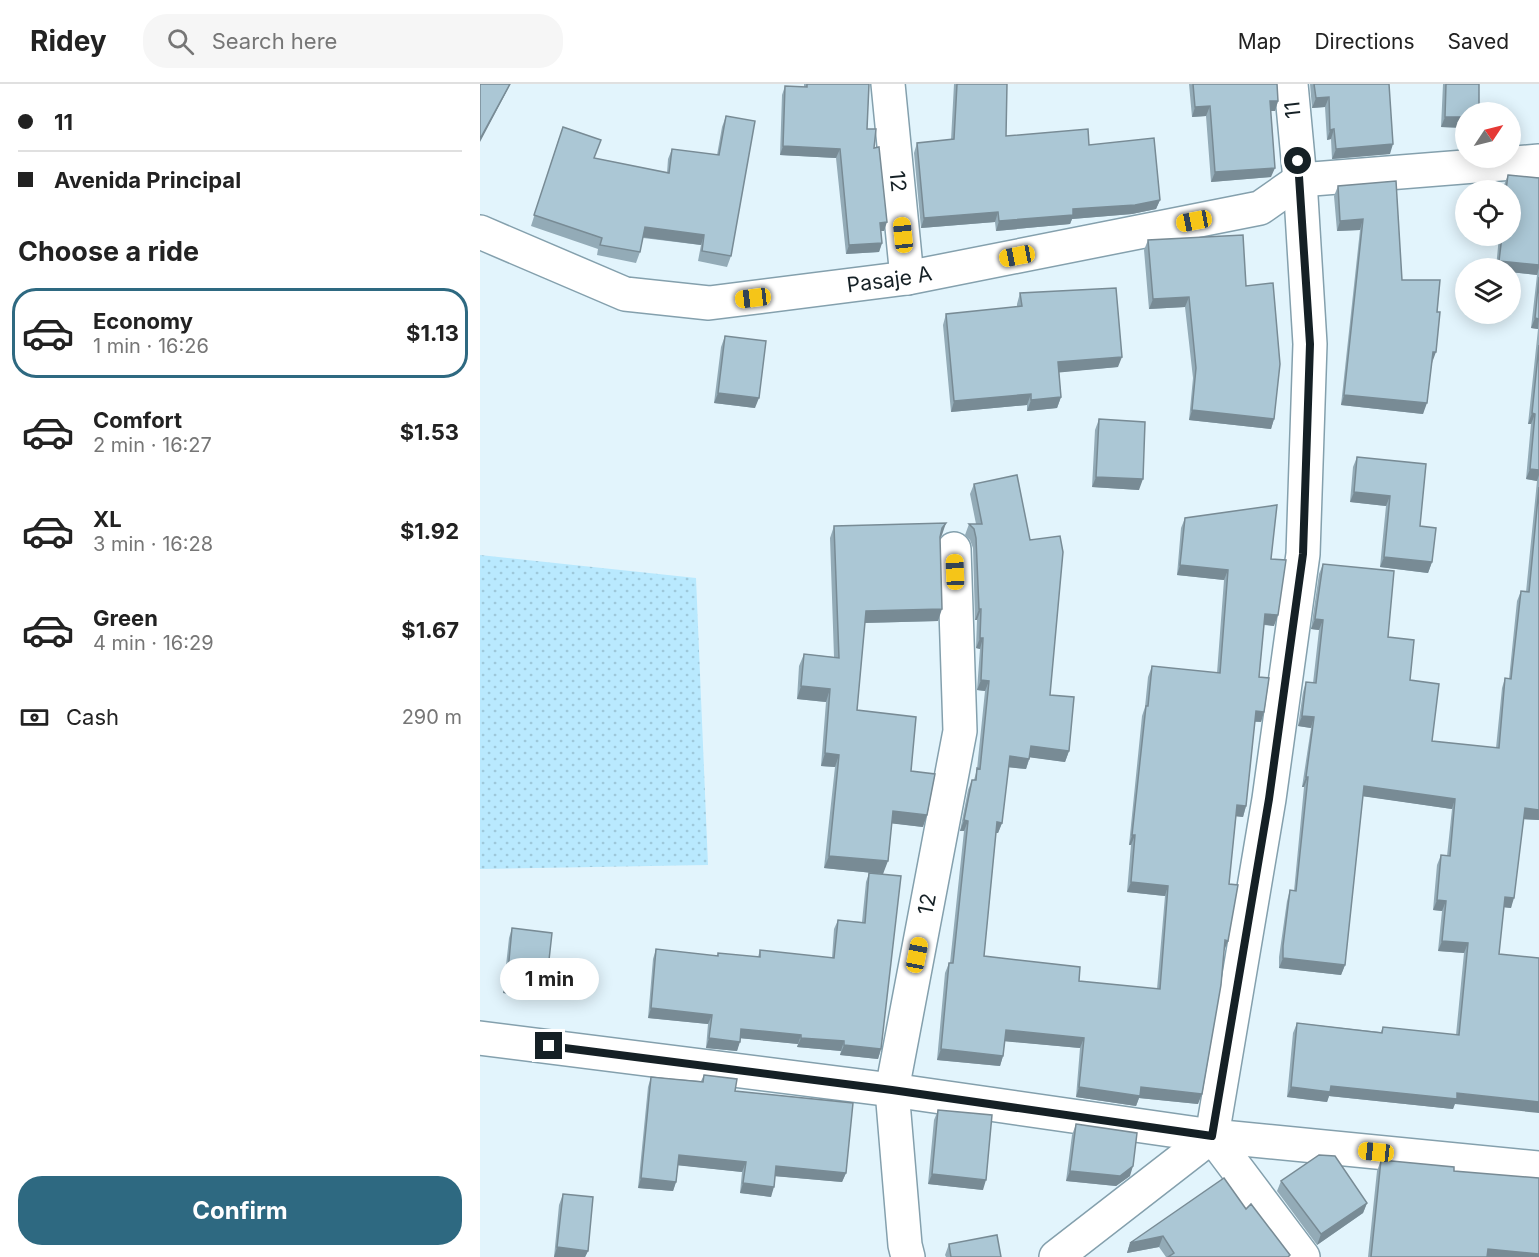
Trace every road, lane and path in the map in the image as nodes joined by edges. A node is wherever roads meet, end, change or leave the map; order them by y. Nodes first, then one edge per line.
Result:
1 (888, 84) edge
2 (1290, 84) edge
3 (1539, 161) edge
4 (1300, 180) junction
5 (480, 232) edge
6 (907, 278) junction
7 (954, 549) dead end
8 (480, 1038) edge
9 (892, 1090) junction
10 (1212, 1136) junction
11 (1539, 1168) edge
12 (908, 1257) edge
13 (1056, 1257) edge
14 (1303, 1257) edge

1 - 6 street, 12
2 - 4 street, 11
3 - 4 street
4 - 6 street, Pasaje A
4 - 10 street, 11
5 - 6 street, Pasaje A
7 - 9 street, 12
8 - 9 street
9 - 10 street
9 - 12 street, 12
10 - 11 street
10 - 13 street
10 - 14 street

